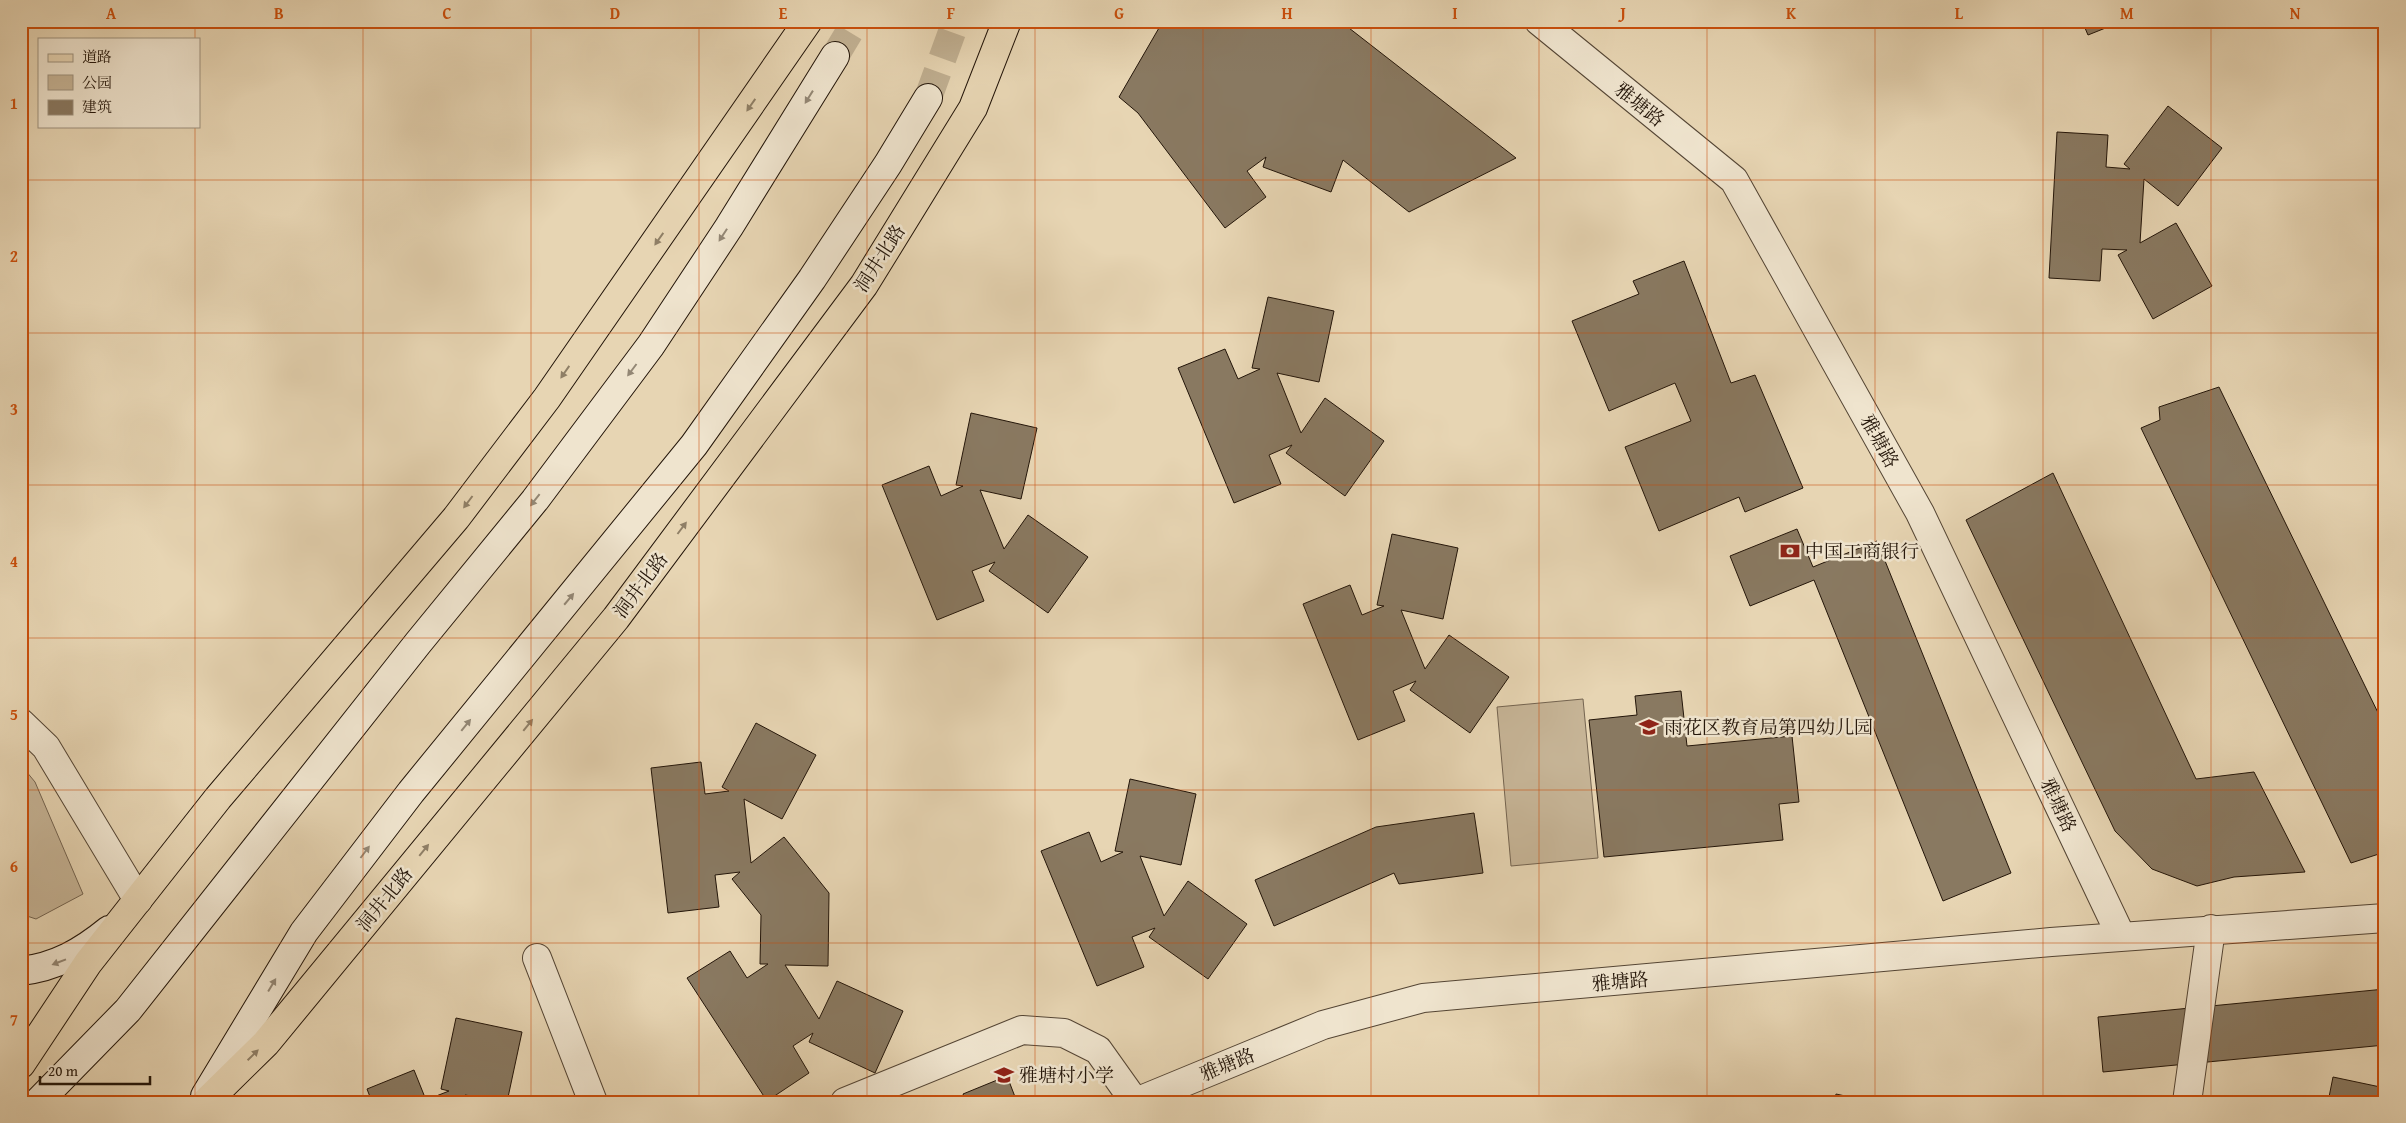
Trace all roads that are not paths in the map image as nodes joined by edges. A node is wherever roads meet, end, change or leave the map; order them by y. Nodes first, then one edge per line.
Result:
1 (808, 21) edge
2 (1007, 21) edge
3 (1539, 21) edge
4 (834, 56) tunnel mouth
5 (928, 98) tunnel mouth
6 (21, 723) edge
7 (132, 907) junction
8 (2385, 918) edge
9 (2211, 929) junction
10 (2121, 936) junction
11 (537, 958) dead end
12 (21, 971) edge
13 (21, 1065) edge
14 (45, 1099) edge
15 (204, 1102) edge
16 (593, 1102) edge
17 (845, 1102) edge
18 (1136, 1102) edge
19 (2187, 1102) edge

1 -> 7 main road
15 -> 2 main road, 洞井北路
3 - 10 street, 雅塘路
4 -> 14 street
15 -> 5 street
6 - 7 street
7 -> 12 street
7 - 13 main road
8 - 9 street, 雅塘路
9 - 10 street, 雅塘路
9 - 19 street
10 - 18 street, 雅塘路
11 - 16 street
13 - 14 street
17 - 18 street

